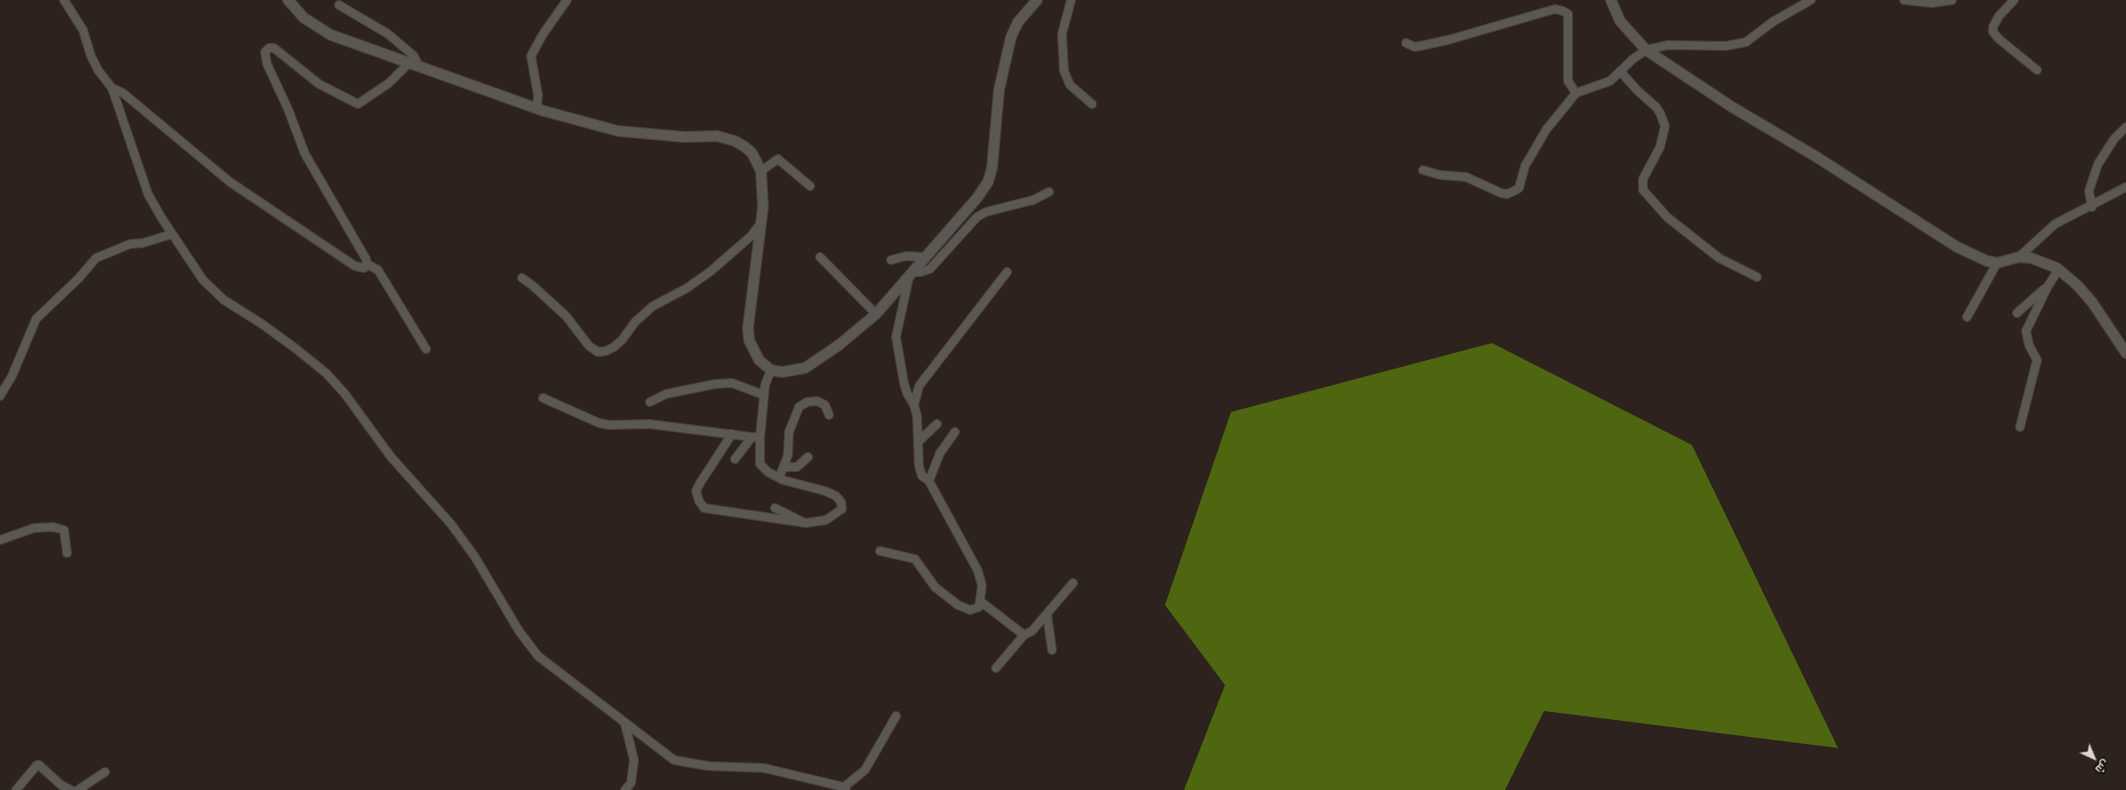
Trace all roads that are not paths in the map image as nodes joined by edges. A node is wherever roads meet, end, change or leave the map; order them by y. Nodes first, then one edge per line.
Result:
1 (64, 0) edge
2 (288, 0) edge
3 (567, 0) edge
4 (1037, 0) edge
5 (1071, 0) edge
6 (1612, 0) edge
7 (1810, 0) edge
8 (1904, 0) edge
9 (1952, 0) edge
10 (2014, 0) edge
11 (339, 5) dead end
12 (1406, 43) dead end
13 (1646, 50) junction
14 (408, 64) junction
15 (419, 67) junction
16 (2037, 70) dead end
17 (1620, 71) junction
18 (112, 88) junction
19 (1576, 93) junction
20 (1092, 104) dead end
21 (537, 109) junction
22 (2126, 127) edge
23 (1423, 170) dead end
24 (761, 171) junction
25 (810, 186) dead end
26 (2126, 187) edge
27 (1049, 192) dead end
28 (2092, 207) junction
29 (761, 222) junction
30 (172, 234) junction
31 (820, 257) dead end
32 (926, 257) junction
33 (2019, 257) junction
34 (891, 260) dead end
35 (1997, 263) junction
36 (367, 264) junction
37 (2059, 269) junction
38 (1008, 272) dead end
39 (911, 274) junction
40 (1757, 277) dead end
41 (522, 278) dead end
42 (2048, 286) junction
43 (2017, 313) dead end
44 (876, 314) junction
45 (1967, 318) dead end
46 (426, 349) dead end
47 (2126, 353) edge
48 (771, 370) junction
49 (764, 395) junction
50 (0, 396) edge
51 (544, 398) dead end
52 (650, 402) dead end
53 (914, 405) junction
54 (829, 415) dead end
55 (937, 424) dead end
56 (2020, 427) dead end
57 (955, 432) dead end
58 (732, 434) junction
59 (756, 438) junction
60 (919, 440) junction
61 (808, 457) dead end
62 (735, 459) dead end
63 (784, 467) junction
64 (779, 478) junction
65 (928, 480) junction
66 (775, 508) dead end
67 (806, 523) junction
68 (0, 540) edge
69 (880, 551) dead end
70 (66, 553) dead end
71 (1073, 583) dead end
72 (980, 601) junction
73 (1047, 614) junction
74 (1024, 635) junction
75 (1052, 650) dead end
76 (996, 668) dead end
77 (896, 716) dead end
78 (625, 724) junction
79 (105, 772) dead end
80 (845, 788) edge
81 (16, 790) edge
82 (71, 790) edge
83 (78, 790) edge
84 (625, 790) edge

1 - 18 street
2 - 14 street
3 - 21 street
4 - 32 street
5 - 20 street
6 - 13 street
7 - 13 street
8 - 9 street
10 - 16 street
11 - 15 street
12 - 19 street
13 - 17 street
13 - 35 street
14 - 15 street
14 - 36 street
15 - 21 street
17 - 19 street
17 - 40 street
18 - 30 street
18 - 36 street
19 - 23 street
21 - 24 street
22 - 28 street
24 - 25 street
24 - 29 street
26 - 28 street
27 - 39 street
28 - 33 street
29 - 41 street
29 - 48 street
30 - 50 street
30 - 78 street
31 - 44 street
32 - 34 street
32 - 39 street
33 - 35 street
33 - 37 street
35 - 45 street
36 - 46 street
37 - 42 street
37 - 47 street
38 - 53 street
39 - 44 street
39 - 53 street
42 - 43 street
42 - 56 street
44 - 48 street
48 - 49 street
49 - 52 street
49 - 59 street
51 - 58 street
53 - 60 street
54 - 63 street
55 - 60 street
57 - 65 street
58 - 59 street
58 - 67 street
59 - 62 street
59 - 64 street
60 - 65 street
61 - 63 street
63 - 64 street
64 - 67 street
65 - 72 street
66 - 67 street
68 - 70 street
69 - 72 street
71 - 73 street
72 - 74 street
73 - 74 street
73 - 75 street
74 - 76 street
77 - 80 street
78 - 80 street
78 - 84 street
79 - 83 street
81 - 82 street

